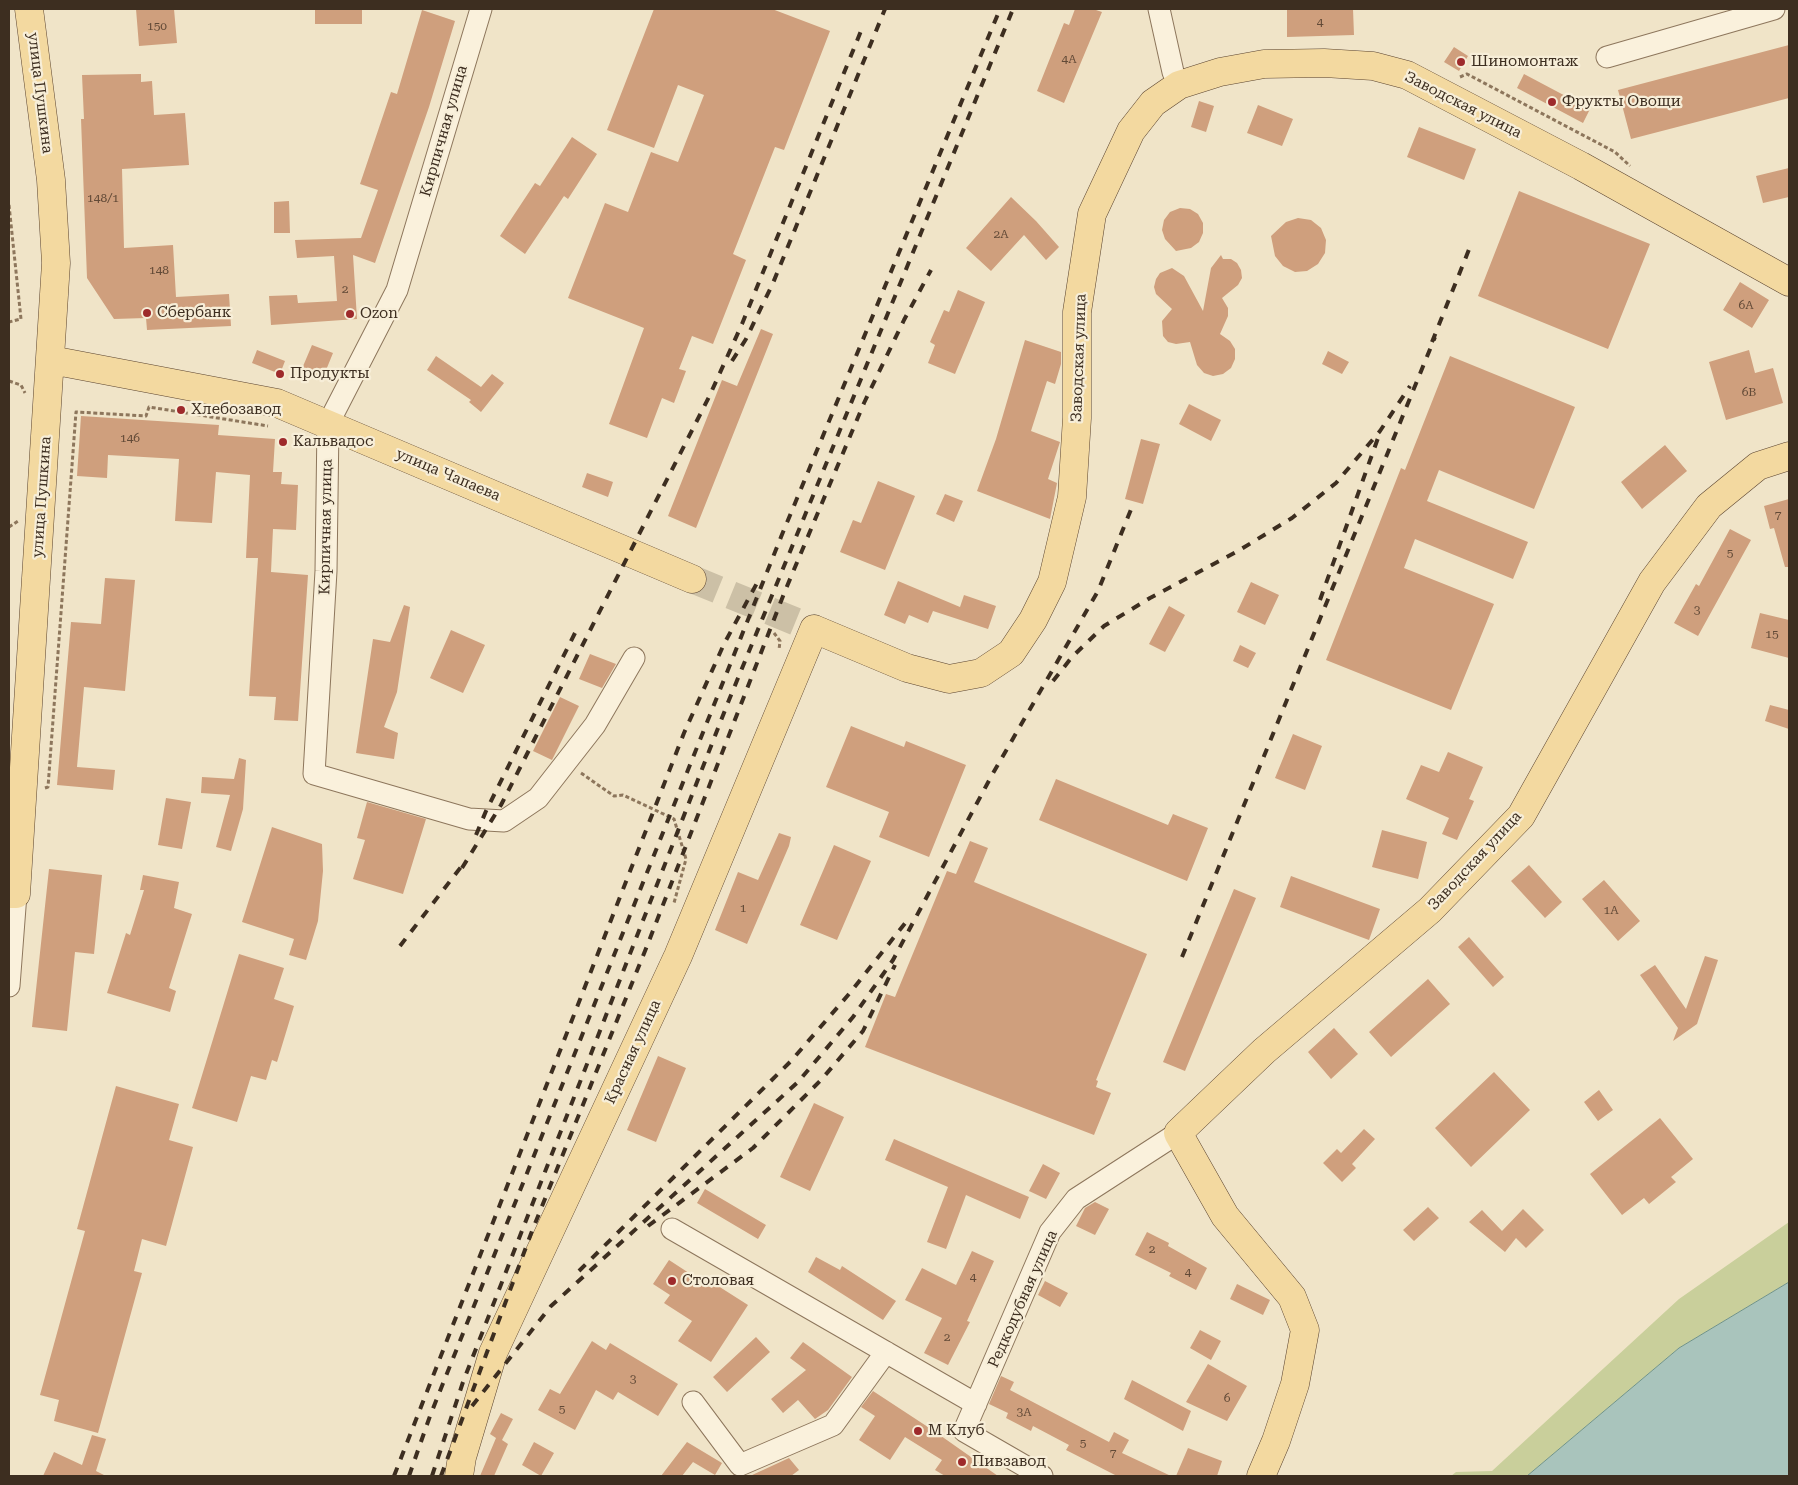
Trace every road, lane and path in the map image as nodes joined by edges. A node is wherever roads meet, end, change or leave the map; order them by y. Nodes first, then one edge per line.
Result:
1 (29, 9) edge
2 (480, 9) edge
3 (1159, 9) edge
4 (1774, 9) edge
5 (1607, 57) dead end
6 (1453, 81) dead end
7 (1179, 85) junction
8 (1636, 173) dead end
9 (9, 205) edge
10 (1789, 282) edge
11 (9, 322) edge
12 (51, 360) junction
13 (328, 424) junction
14 (272, 427) dead end
15 (1789, 456) edge
16 (692, 579) tunnel mouth
17 (814, 629) joint
18 (634, 658) dead end
19 (566, 763) junction
20 (22, 805) junction
21 (13, 894) edge
22 (672, 912) dead end
23 (9, 986) edge
24 (1178, 1133) junction
25 (672, 1229) dead end
26 (886, 1352) junction
27 (693, 1402) dead end
28 (976, 1404) junction
29 (460, 1476) edge
30 (1042, 1476) edge
31 (1261, 1476) edge

1 - 12 main road, улица Пушкина
2 - 13 street, Кирпичная улица
3 - 7 street
4 - 5 street
6 - 8 path
7 - 10 main road, Заводская улица
7 - 17 main road, Заводская улица
9 - 11 path
12 - 13 main road, улица Чапаева
12 - 20 main road, улица Пушкина
13 - 16 main road, улица Чапаева
13 - 19 street, Кирпичная улица
14 - 20 path
15 - 24 main road, Заводская улица
17 - 29 main road, Красная улица
18 - 19 street
19 - 22 path
20 - 21 main road, улица Пушкина
21 - 23 street, улица Пушкина
24 - 28 street, Редкодубная улица
24 - 31 main road
25 - 26 street
26 - 27 street
26 - 28 street
28 - 30 street, Редкодубная улица

